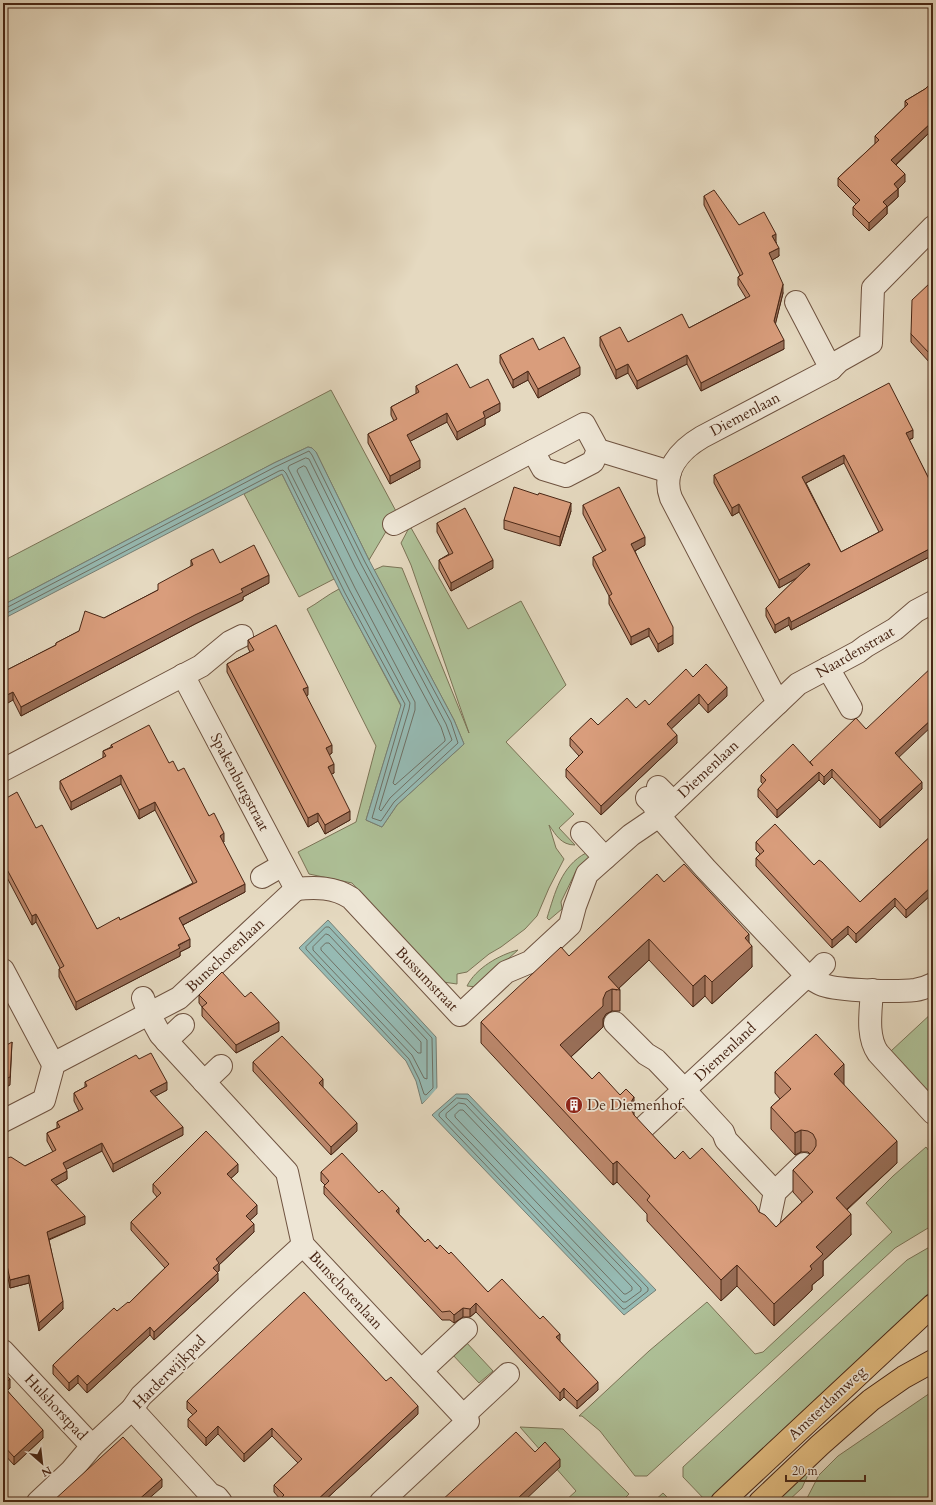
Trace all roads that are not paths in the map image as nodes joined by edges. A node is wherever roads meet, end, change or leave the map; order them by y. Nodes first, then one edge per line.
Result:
1 (933, 227) edge
2 (796, 302) dead end
3 (831, 369) junction
4 (598, 450) junction
5 (533, 451) junction
6 (670, 472) junction
7 (394, 524) dead end
8 (933, 602) edge
9 (242, 636) dead end
10 (828, 668) junction
11 (183, 675) junction
12 (778, 702) junction
13 (851, 708) dead end
14 (3, 770) edge
15 (659, 801) junction
16 (582, 833) dead end
17 (605, 858) junction
18 (283, 865) junction
19 (262, 877) dead end
20 (296, 889) junction
21 (3, 970) edge
22 (814, 973) junction
23 (933, 984) edge
24 (872, 990) junction
25 (146, 1006) junction
26 (615, 1023) dead end
27 (183, 1025) dead end
28 (166, 1041) junction
29 (53, 1064) junction
30 (221, 1066) dead end
31 (204, 1082) junction
32 (685, 1090) junction
33 (933, 1113) edge
34 (3, 1121) edge
35 (643, 1128) edge
36 (804, 1164) edge
37 (775, 1192) junction
38 (768, 1225) edge
39 (304, 1245) junction
40 (933, 1305) edge
41 (466, 1329) dead end
42 (3, 1351) edge
43 (933, 1361) edge
44 (422, 1371) junction
45 (508, 1374) dead end
46 (132, 1409) junction
47 (470, 1419) junction
48 (92, 1446) junction
49 (38, 1502) edge
50 (221, 1502) edge
51 (381, 1502) edge
52 (722, 1502) edge
53 (760, 1502) edge

1 - 3 street, Diemenlaan
2 - 3 street
3 - 6 street, Diemenlaan
4 - 5 street
4 - 5 street
4 - 6 street
5 - 7 street
6 - 12 street, Diemenlaan
8 - 10 street, Naardenstraat
9 - 11 street
10 - 12 street, Naardenstraat
10 - 13 street
11 - 14 street
11 - 18 street, Spakenburgstraat
12 - 15 street, Diemenlaan
15 - 17 street, Bussumstraat
15 - 22 street
16 - 17 street
17 - 20 street, Bussumstraat
18 - 19 street
18 - 20 street, Spakenburgstraat
20 - 25 street, Bunschotenlaan
21 - 29 street
22 - 24 street
22 - 32 street, Diemenland
23 - 24 street
24 - 33 street
25 - 28 street, Bunschotenlaan
25 - 29 street, Bunschotenlaan
26 - 32 street
27 - 28 street
28 - 31 street, Bunschotenlaan
29 - 34 street
30 - 31 street
31 - 39 street, Bunschotenlaan
32 - 35 street, Diemenland
32 - 37 street
36 - 37 street
37 - 38 street
39 - 44 street, Bunschotenlaan
39 - 46 street, Harderwijkpad
40 - 52 main road, Amsterdamweg
41 - 44 street
42 - 48 street, Hulshorstpad
43 - 53 main road, Amsterdamweg
44 - 47 street, Bunschotenlaan
45 - 47 street
46 - 48 street, Harderwijkpad
46 - 50 street
47 - 51 street
48 - 49 street, Harderwijkpad

